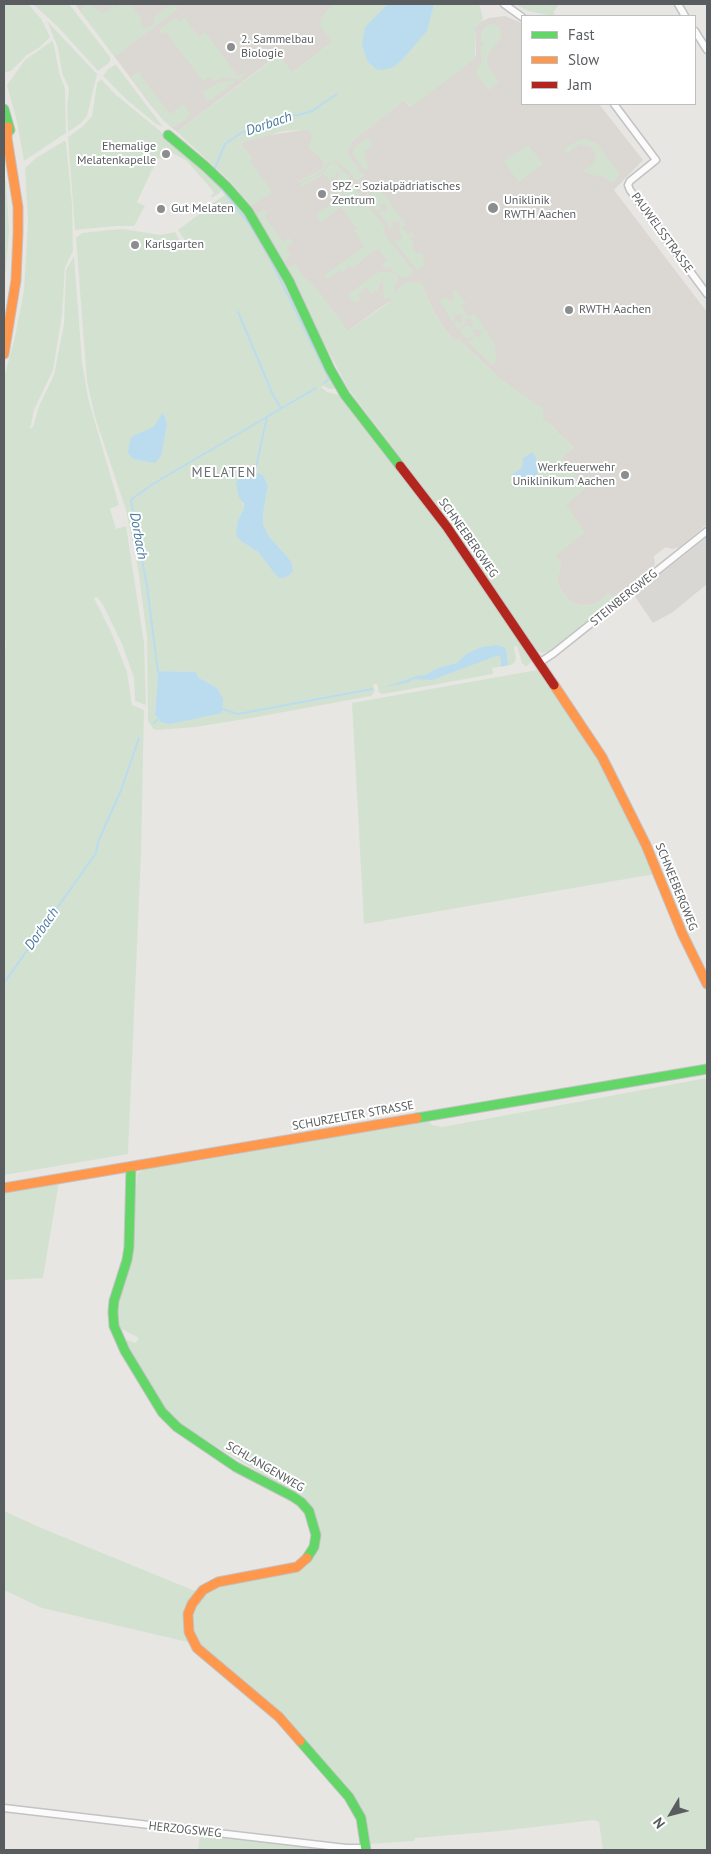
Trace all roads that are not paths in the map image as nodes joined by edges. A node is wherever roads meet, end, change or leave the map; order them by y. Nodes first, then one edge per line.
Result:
1 (504, 4) edge
2 (678, 4) edge
3 (684, 15) edge
4 (521, 16) edge
5 (696, 33) edge
6 (707, 50) edge
7 (615, 105) edge
8 (4, 109) edge
9 (168, 134) dead end
10 (707, 294) edge
11 (9, 321) junction
12 (4, 335) edge
13 (4, 354) edge
14 (707, 530) edge
15 (539, 663) junction
16 (707, 984) edge
17 (707, 1069) edge
18 (131, 1167) junction
19 (4, 1188) edge
20 (4, 1808) edge
21 (366, 1849) edge

1 - 4 street
2 - 3 street
5 - 6 street
7 - 10 street, PAUWELSSTRASSE
8 - 11 street
9 - 15 street, SCHNEEBERGWEG
11 - 12 street
11 - 13 street
14 - 15 street, STEINBERGWEG
15 - 16 street, SCHNEEBERGWEG
17 - 18 street, SCHURZELTER STRASSE
18 - 19 street, SCHURZELTER STRASSE
18 - 21 street, SCHLANGENWEG
20 - 21 street, HERZOGSWEG

